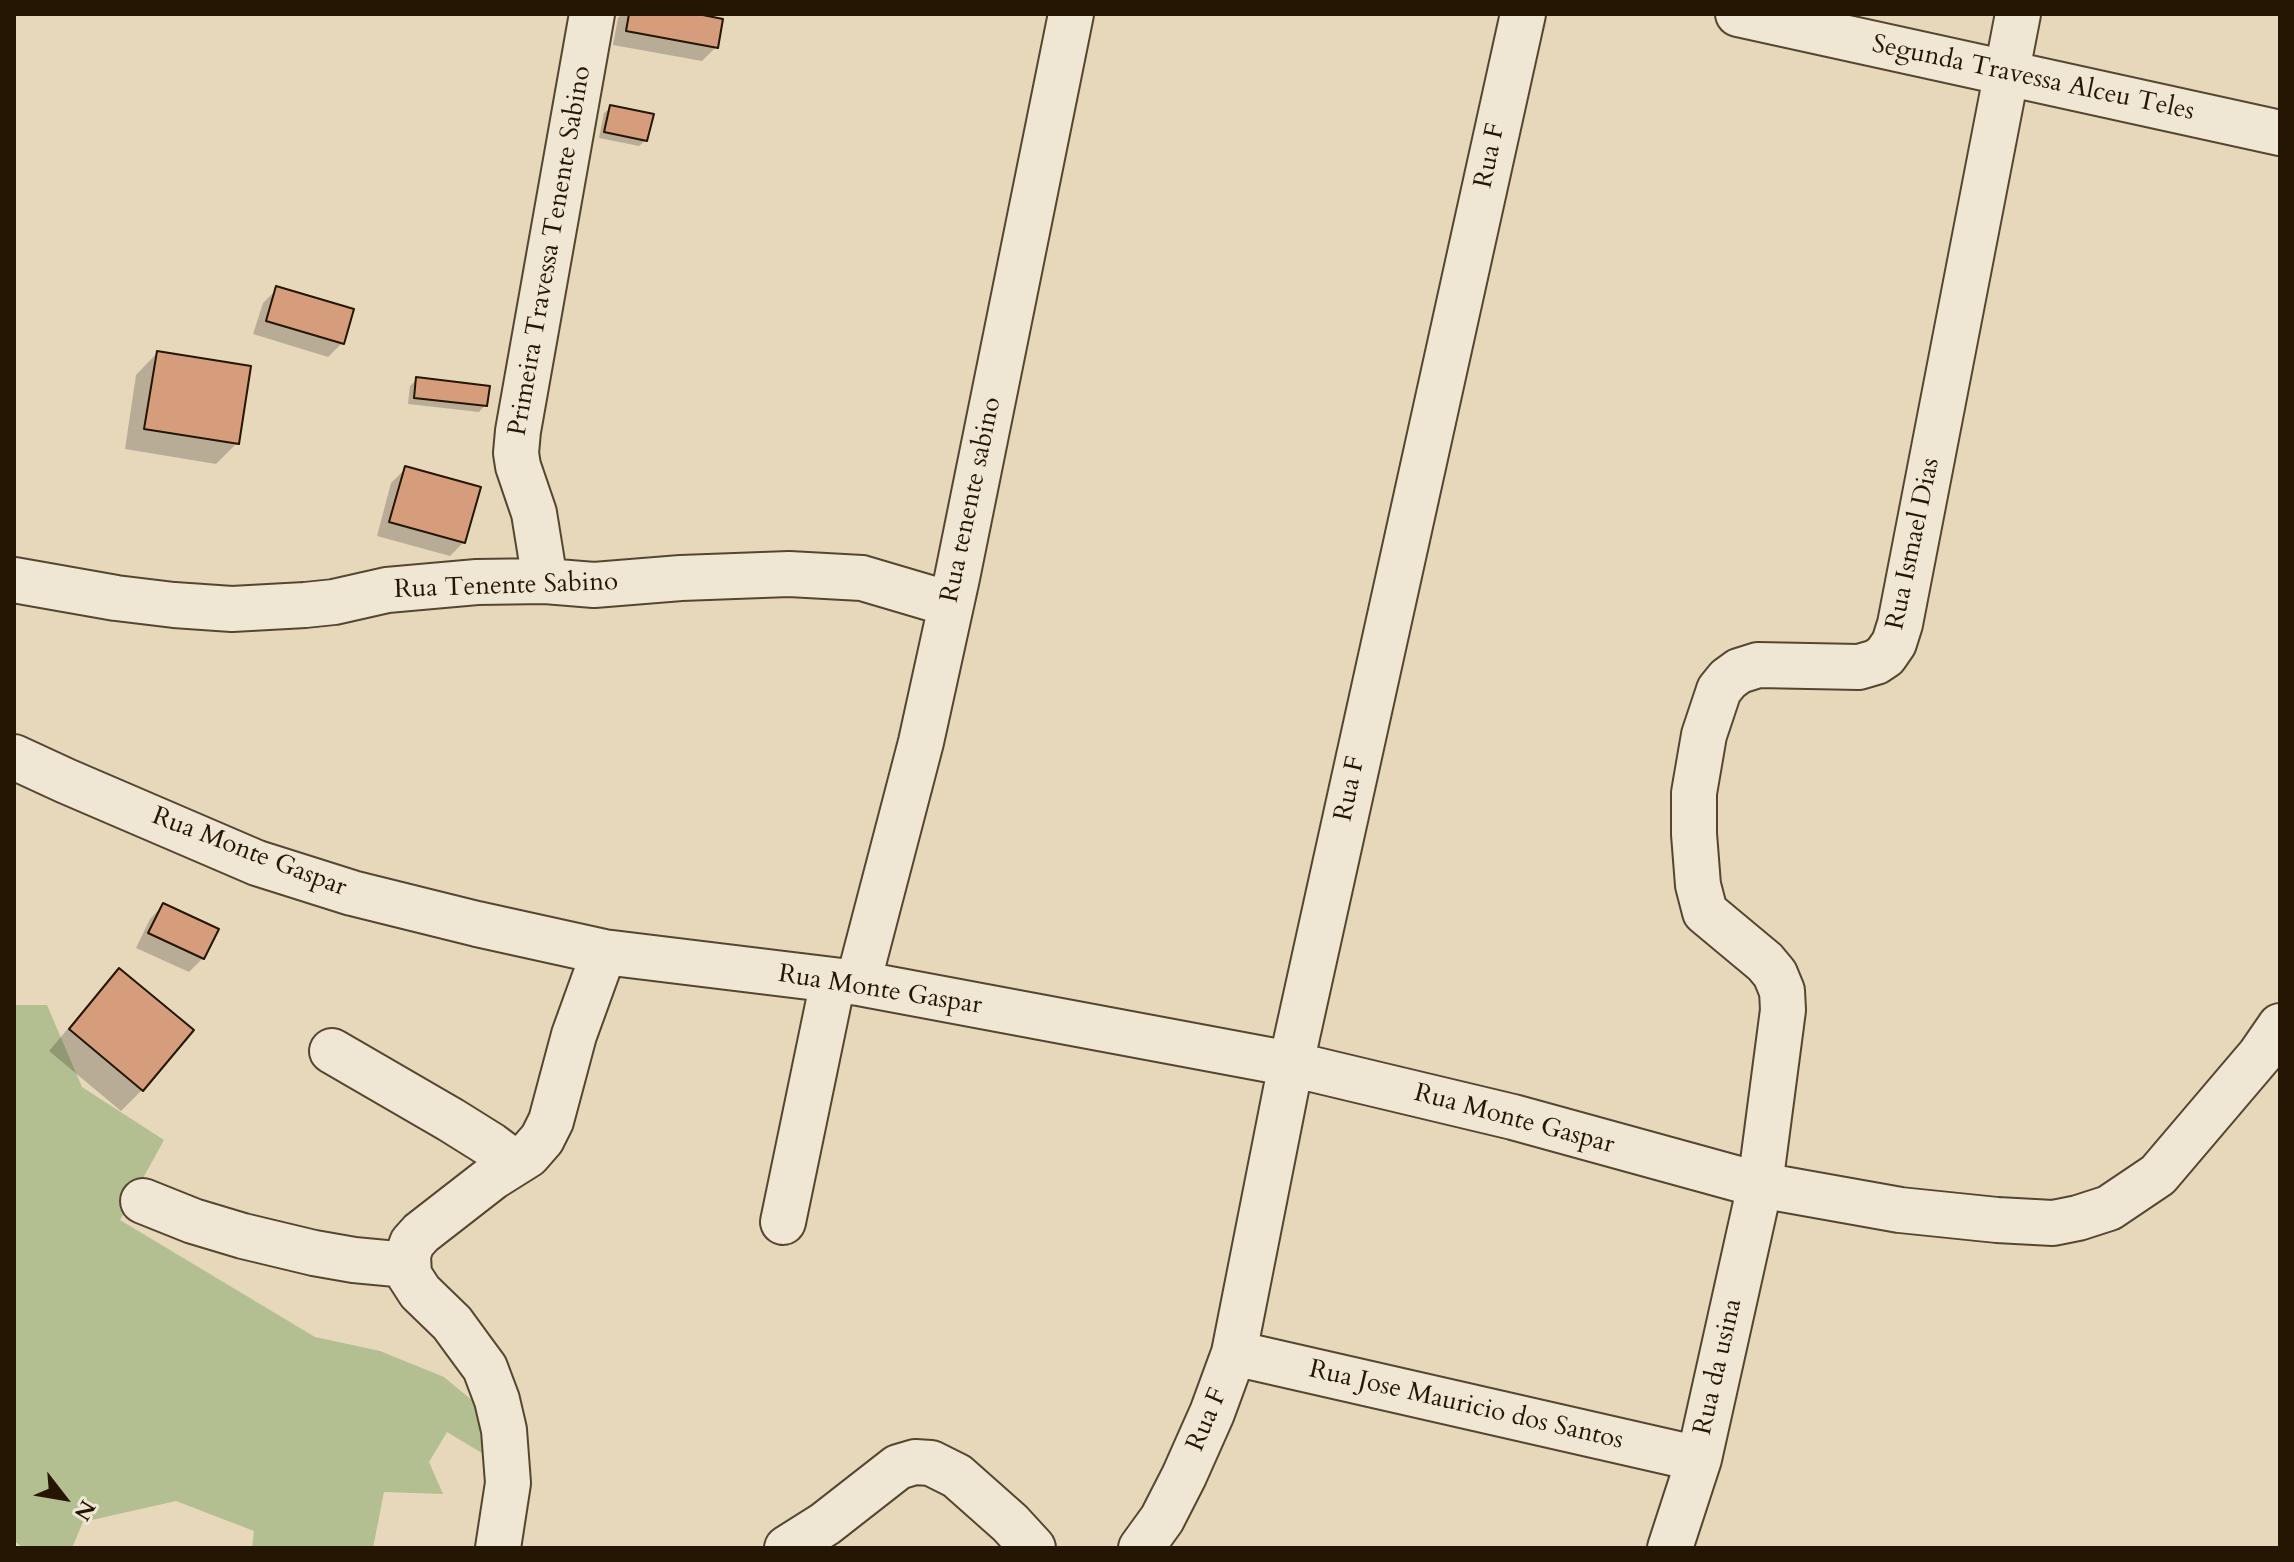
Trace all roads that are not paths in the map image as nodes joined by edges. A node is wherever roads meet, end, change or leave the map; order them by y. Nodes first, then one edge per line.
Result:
1 (592, 14) edge
2 (1071, 14) edge
3 (1523, 14) edge
4 (1738, 14) edge
5 (2018, 14) edge
6 (2006, 72) junction
7 (2280, 133) edge
8 (14, 580) edge
9 (545, 581) junction
10 (950, 604) junction
11 (14, 757) edge
12 (604, 952) junction
13 (846, 982) junction
14 (2270, 1041) edge
15 (332, 1051) dead end
16 (1291, 1064) junction
17 (515, 1163) junction
18 (1760, 1185) junction
19 (143, 1201) dead end
20 (783, 1222) dead end
21 (407, 1265) junction
22 (1234, 1353) junction
23 (1699, 1459) junction
24 (498, 1548) edge
25 (787, 1548) edge
26 (1033, 1548) edge
27 (1141, 1548) edge
28 (1670, 1548) edge

1 - 9 street, Primeira Travessa Tenente Sabino
2 - 10 street, Rua tenente sabino
3 - 16 street, Rua F
4 - 6 street, Segunda Travessa Alceu Teles
5 - 6 street, Rua Ismael Dias
6 - 7 street, Segunda Travessa Alceu Teles
6 - 18 street, Rua Ismael Dias
8 - 9 street, Rua Tenente Sabino
9 - 10 street, Rua Tenente Sabino
10 - 13 street, Rua tenente sabino
11 - 12 street, Rua Monte Gaspar
12 - 13 street, Rua Monte Gaspar
12 - 17 street
13 - 16 street, Rua Monte Gaspar
13 - 20 street, Rua tenente sabino
14 - 18 street, Rua Monte Gaspar
15 - 17 street
16 - 18 street, Rua Monte Gaspar
16 - 22 street, Rua F
17 - 21 street
18 - 23 street, Rua da usina
19 - 21 street
21 - 24 street
22 - 23 street, Rua Jose Mauricio dos Santos
22 - 27 street, Rua F
23 - 28 street, Rua da usina
25 - 26 street

